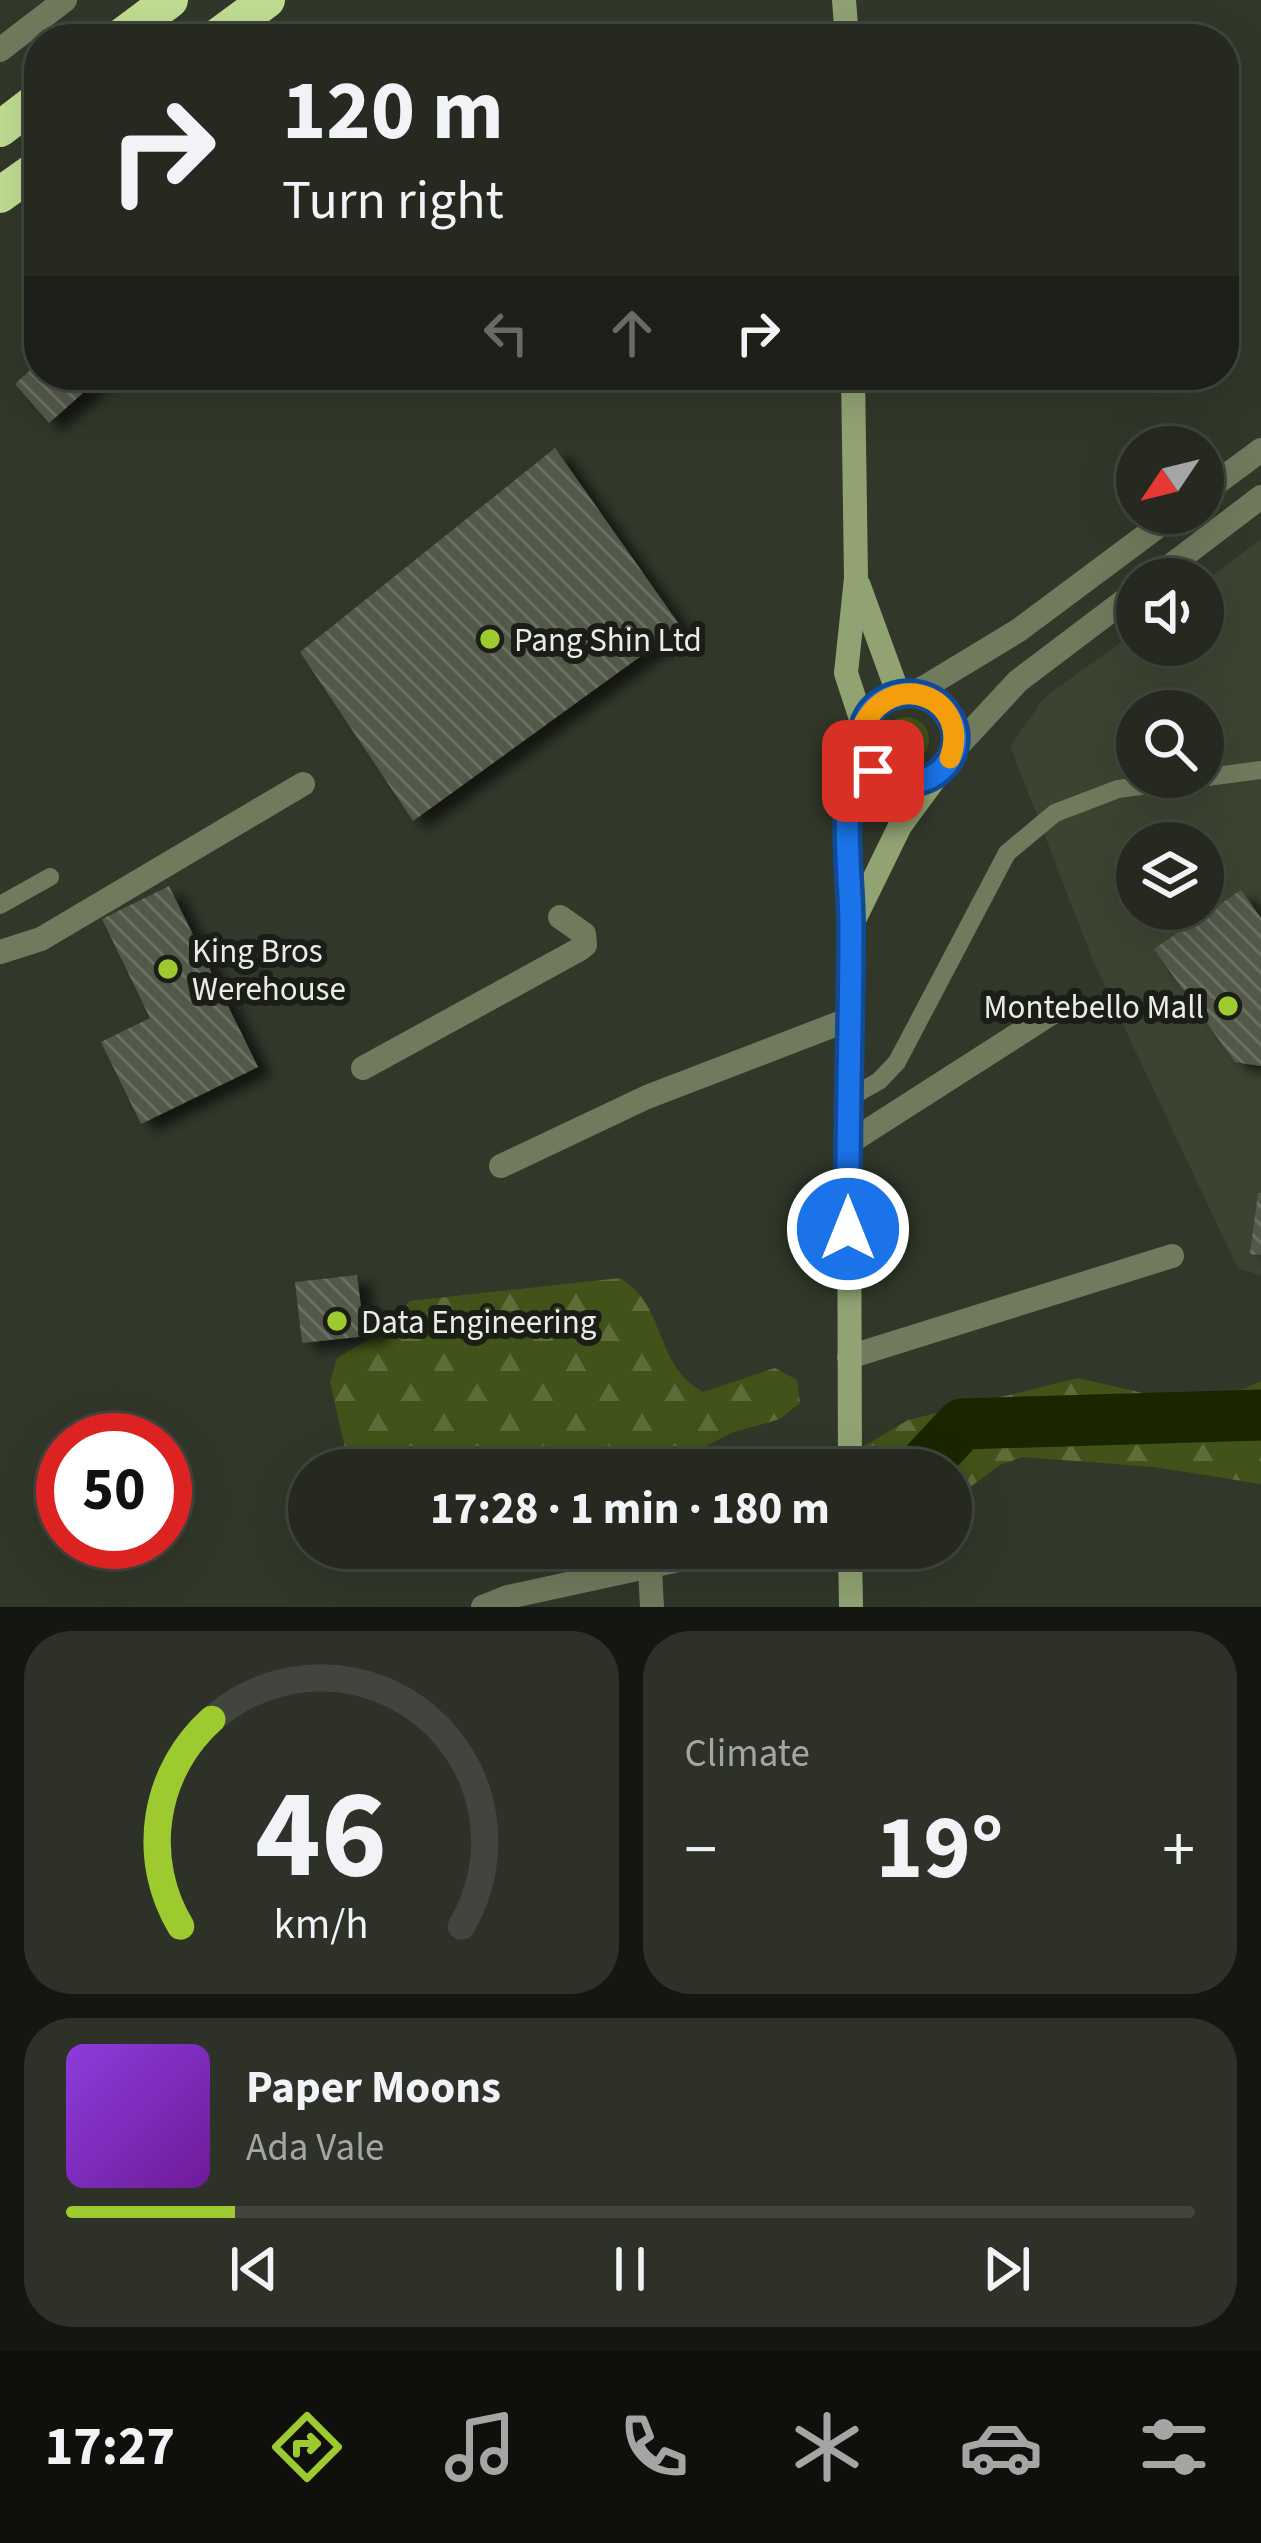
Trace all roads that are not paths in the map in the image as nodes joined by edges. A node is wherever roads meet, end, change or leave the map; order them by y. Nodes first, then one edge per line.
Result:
1 (64, 0) edge
2 (170, 0) edge
3 (267, 0) edge
4 (33, 24) edge
5 (138, 24) edge
6 (234, 24) edge
7 (24, 31) edge
8 (0, 50) edge
9 (24, 111) edge
10 (0, 129) edge
11 (853, 390) edge
12 (1261, 450) edge
13 (1224, 477) edge
14 (1261, 497) edge
15 (1148, 534) edge
16 (1181, 558) edge
17 (856, 578) junction
18 (1116, 607) edge
19 (846, 674) junction
20 (907, 693) junction
21 (863, 724) junction
22 (953, 751) junction
23 (865, 755) junction
24 (1261, 770) edge
25 (937, 776) junction
26 (303, 784) dead end
27 (848, 808) junction
28 (50, 878) dead end
29 (0, 904) edge
30 (560, 917) dead end
31 (851, 926) junction
32 (0, 952) edge
33 (1050, 1014) dead end
34 (850, 1019) junction
35 (363, 1068) dead end
36 (847, 1099) junction
37 (847, 1144) junction
38 (501, 1166) dead end
39 (1172, 1256) dead end
40 (849, 1357) junction
41 (850, 1449) edge
42 (645, 1569) edge
43 (650, 1569) edge
44 (850, 1569) edge
45 (483, 1607) edge
46 (652, 1607) edge
47 (851, 1607) edge

1 - 4 street
2 - 5 highway
3 - 6 highway
7 - 8 street
9 - 10 highway
11 - 17 main road
12 - 13 street
14 - 16 street
15 - 20 street
17 - 19 main road
17 - 20 main road
18 - 22 street
19 - 21 main road
19 - 27 main road
20 - 21 main road
20 - 22 main road
21 - 23 main road
22 - 25 main road
23 - 25 main road
23 - 27 main road
24 - 36 lane
25 - 31 main road
26 - 32 street
27 - 31 main road
28 - 29 lane
30 - 35 street
31 - 34 main road
33 - 37 street
34 - 36 main road
34 - 38 street
36 - 37 main road
37 - 40 main road
39 - 40 street
40 - 41 main road
42 - 45 street
43 - 46 street
44 - 47 main road

